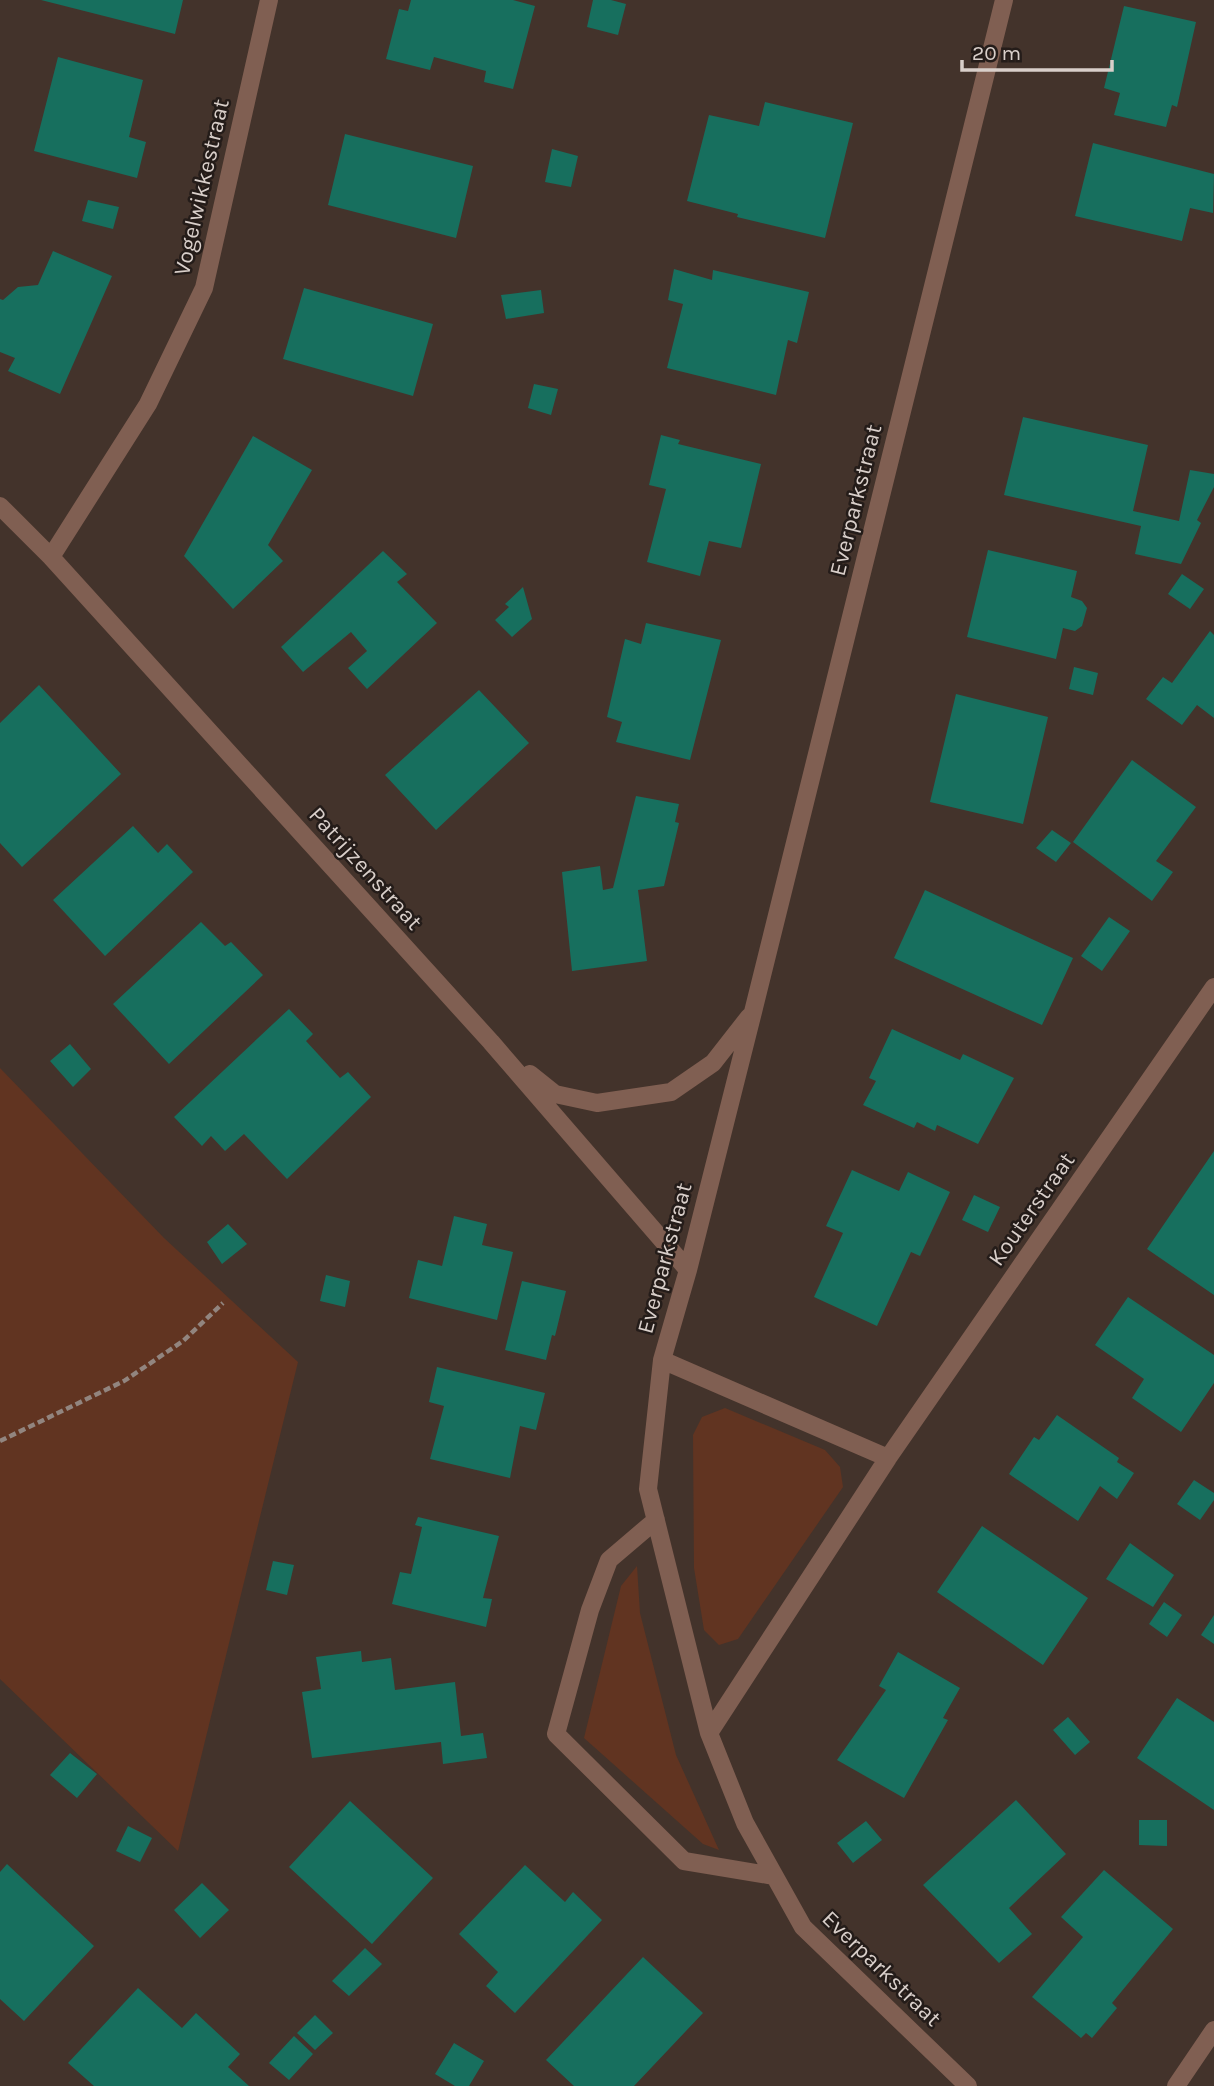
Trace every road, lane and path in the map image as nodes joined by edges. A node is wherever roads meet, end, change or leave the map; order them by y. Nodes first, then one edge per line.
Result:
1 (269, 0) edge
2 (1004, 0) edge
3 (0, 506) edge
4 (51, 557) junction
5 (1214, 987) edge
6 (753, 1012) junction
7 (491, 1042) junction
8 (688, 1270) junction
9 (223, 1303) dead end
10 (662, 1360) junction
11 (0, 1441) edge
12 (888, 1458) junction
13 (656, 1520) junction
14 (709, 1734) junction
15 (774, 1876) junction
16 (1214, 2030) edge
17 (968, 2086) edge
18 (1176, 2086) edge

1 - 4 street, Vogelwikkestraat
2 - 6 street, Everparkstraat
3 - 4 street, Patrijzenstraat
4 - 7 street, Patrijzenstraat
5 - 12 street, Kouterstraat
6 - 7 street, Everparkstraat
6 - 8 street, Everparkstraat
7 - 8 street, Patrijzenstraat
8 - 10 street, Everparkstraat
9 - 11 path
10 - 12 street
10 - 13 street, Everparkstraat
12 - 14 street, Kouterstraat
13 - 14 street, Everparkstraat
13 - 15 street
14 - 15 street, Everparkstraat
15 - 17 street, Everparkstraat
16 - 18 street

